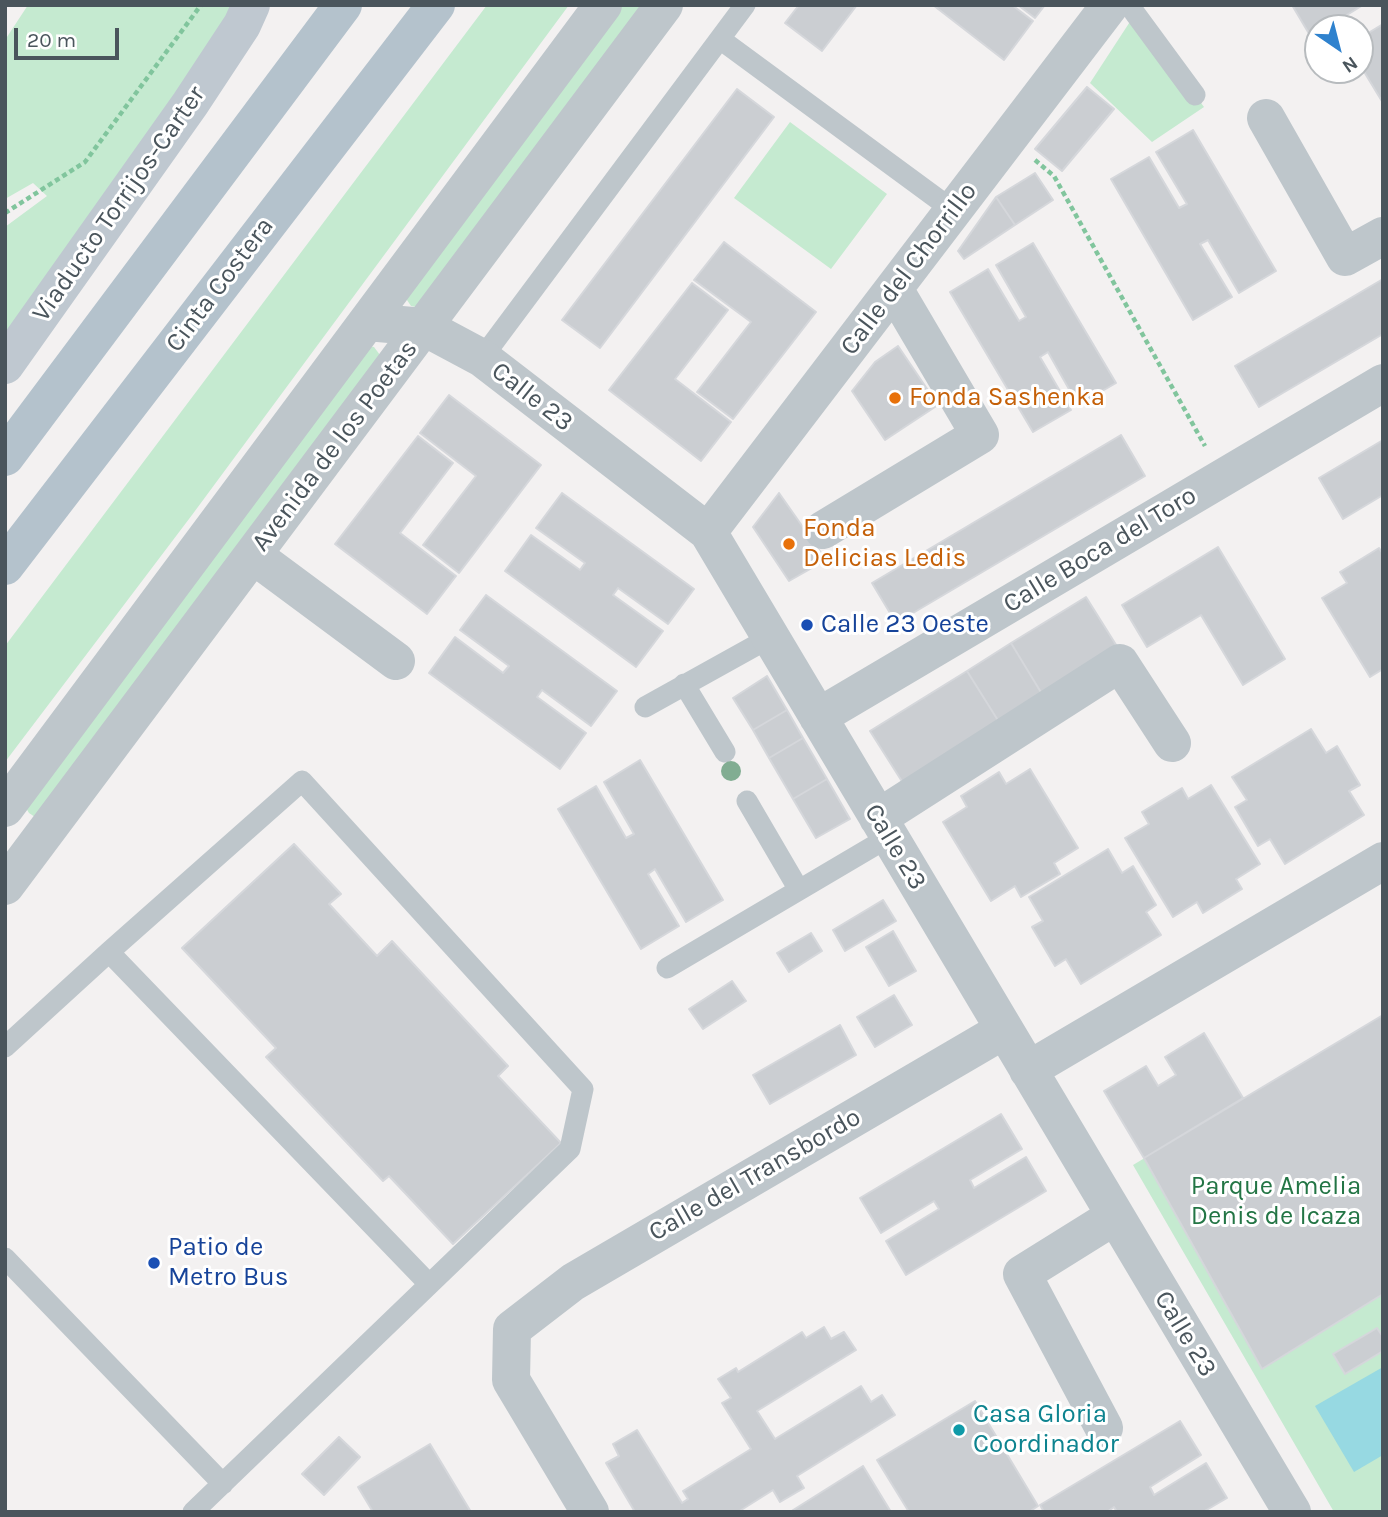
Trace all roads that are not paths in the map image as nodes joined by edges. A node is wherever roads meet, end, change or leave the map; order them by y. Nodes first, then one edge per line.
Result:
1 (251, 5) edge
2 (416, 5) edge
3 (436, 5) edge
4 (603, 5) edge
5 (664, 5) edge
6 (745, 5) edge
7 (342, 7) edge
8 (1122, 9) edge
9 (720, 39) junction
10 (399, 54) junction
11 (1195, 95) dead end
12 (1266, 118) dead end
13 (954, 211) junction
14 (1383, 236) edge
15 (894, 289) junction
16 (367, 322) junction
17 (424, 327) junction
18 (482, 358) junction
19 (5, 365) edge
20 (1383, 383) edge
21 (5, 457) edge
22 (823, 530) dead end
23 (708, 531) junction
24 (253, 555) junction
25 (5, 566) edge
26 (771, 638) junction
27 (396, 661) dead end
28 (684, 684) junction
29 (645, 707) dead end
30 (818, 718) junction
31 (1172, 743) dead end
32 (725, 752) dead end
33 (747, 801) dead end
34 (5, 808) edge
35 (884, 827) junction
36 (1383, 861) edge
37 (12, 864) edge
38 (799, 890) junction
39 (108, 952) junction
40 (667, 968) dead end
41 (1004, 1030) junction
42 (5, 1047) edge
43 (1028, 1070) junction
44 (1115, 1216) junction
45 (5, 1258) edge
46 (429, 1284) junction
47 (1104, 1428) dead end
48 (223, 1484) junction
49 (193, 1512) edge
50 (590, 1512) edge
51 (1292, 1512) edge

1 - 19 main road, Viaducto Torrijos-Carter
2 - 10 main road
3 - 10 main road, Cinta Costera
4 - 16 street, Avenida de los Poetas
5 - 17 street, Avenida de los Poetas
6 - 9 lane
7 - 21 main road
8 - 11 lane
8 - 13 street, Calle del Chorrillo
9 - 13 lane
9 - 18 lane
10 - 25 main road, Cinta Costera
12 - 14 street
13 - 15 street, Calle del Chorrillo
15 - 22 street
15 - 23 street, Calle del Chorrillo
16 - 17 street, Calle 23
16 - 34 street, Avenida de los Poetas
17 - 18 street, Calle 23
17 - 24 street, Avenida de los Poetas
18 - 23 street, Calle 23
20 - 30 street, Calle Boca del Toro
23 - 26 street, Calle 23
24 - 27 street
24 - 37 street, Avenida de los Poetas
26 - 28 lane
26 - 30 street, Calle 23
28 - 29 lane
28 - 32 lane
30 - 35 street, Calle 23
31 - 35 street
33 - 38 lane
35 - 38 lane
35 - 41 street, Calle 23
36 - 43 street
38 - 40 lane
39 - 42 lane
39 - 46 lane
39 - 46 lane
41 - 43 street, Calle 23
41 - 50 street, Calle del Transbordo
43 - 44 street, Calle 23
44 - 47 street
44 - 51 street, Calle 23
45 - 48 lane
46 - 48 lane
48 - 49 lane

